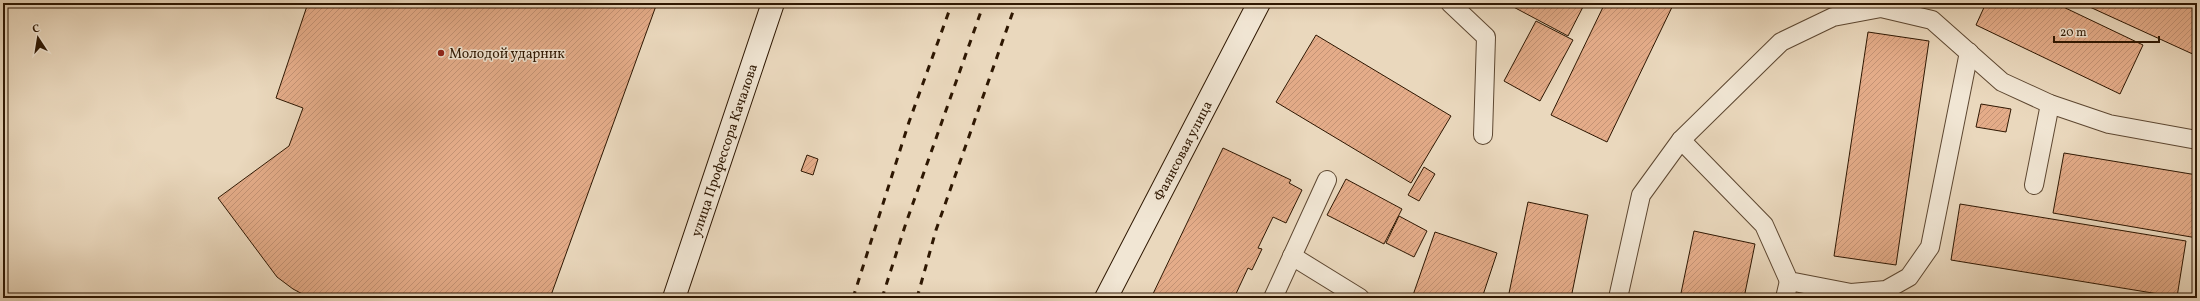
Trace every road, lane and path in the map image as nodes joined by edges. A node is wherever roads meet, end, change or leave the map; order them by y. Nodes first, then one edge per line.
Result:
1 (773, 3) edge
2 (1259, 3) edge
3 (1450, 3) edge
4 (1969, 52) junction
5 (2050, 104) junction
6 (1482, 135) dead end
7 (1681, 140) junction
8 (2197, 140) edge
9 (1326, 180) dead end
10 (2034, 185) dead end
11 (1292, 256) junction
12 (1787, 289) edge
13 (1342, 293) edge
14 (1888, 294) edge
15 (674, 298) edge
16 (1106, 298) edge
17 (1273, 298) edge
18 (1360, 298) edge
19 (1618, 298) edge

1 - 15 street, улица Профессора Качалова
2 - 16 street, Фаянсовая улица
3 - 6 lane
4 - 5 lane
4 - 7 lane
4 - 14 lane
5 - 8 lane
5 - 10 lane
7 - 12 lane
7 - 19 lane
9 - 11 lane
11 - 13 lane
11 - 17 lane
12 - 14 lane
13 - 18 lane

